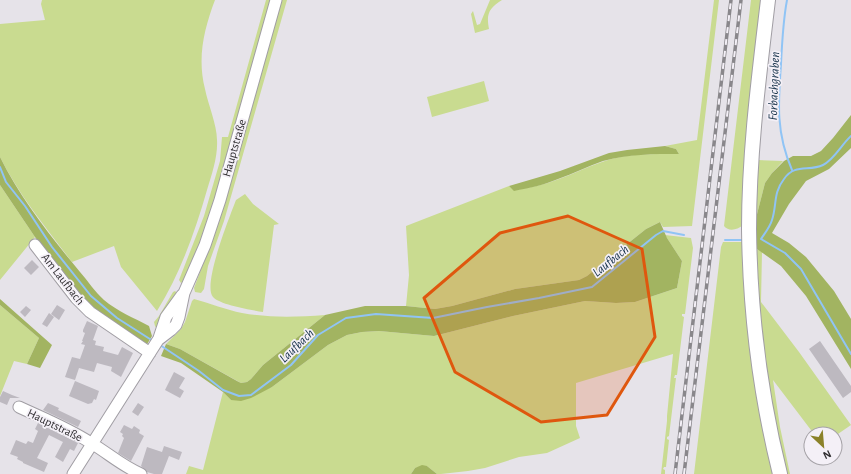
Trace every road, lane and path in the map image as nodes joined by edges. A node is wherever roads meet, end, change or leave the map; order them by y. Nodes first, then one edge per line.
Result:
1 (276, 0) edge
2 (768, 0) edge
3 (36, 244) dead end
4 (155, 345) junction
5 (19, 407) dead end
6 (92, 443) junction
7 (73, 474) edge
8 (141, 474) edge
9 (780, 474) edge

1 - 4 street, Hauptstraße
2 - 9 main road
3 - 4 street, Am Laufbach
4 - 6 street, Hauptstraße
5 - 6 street, Hauptstraße
6 - 7 street, Hauptstraße
6 - 8 street, Hauptstraße

